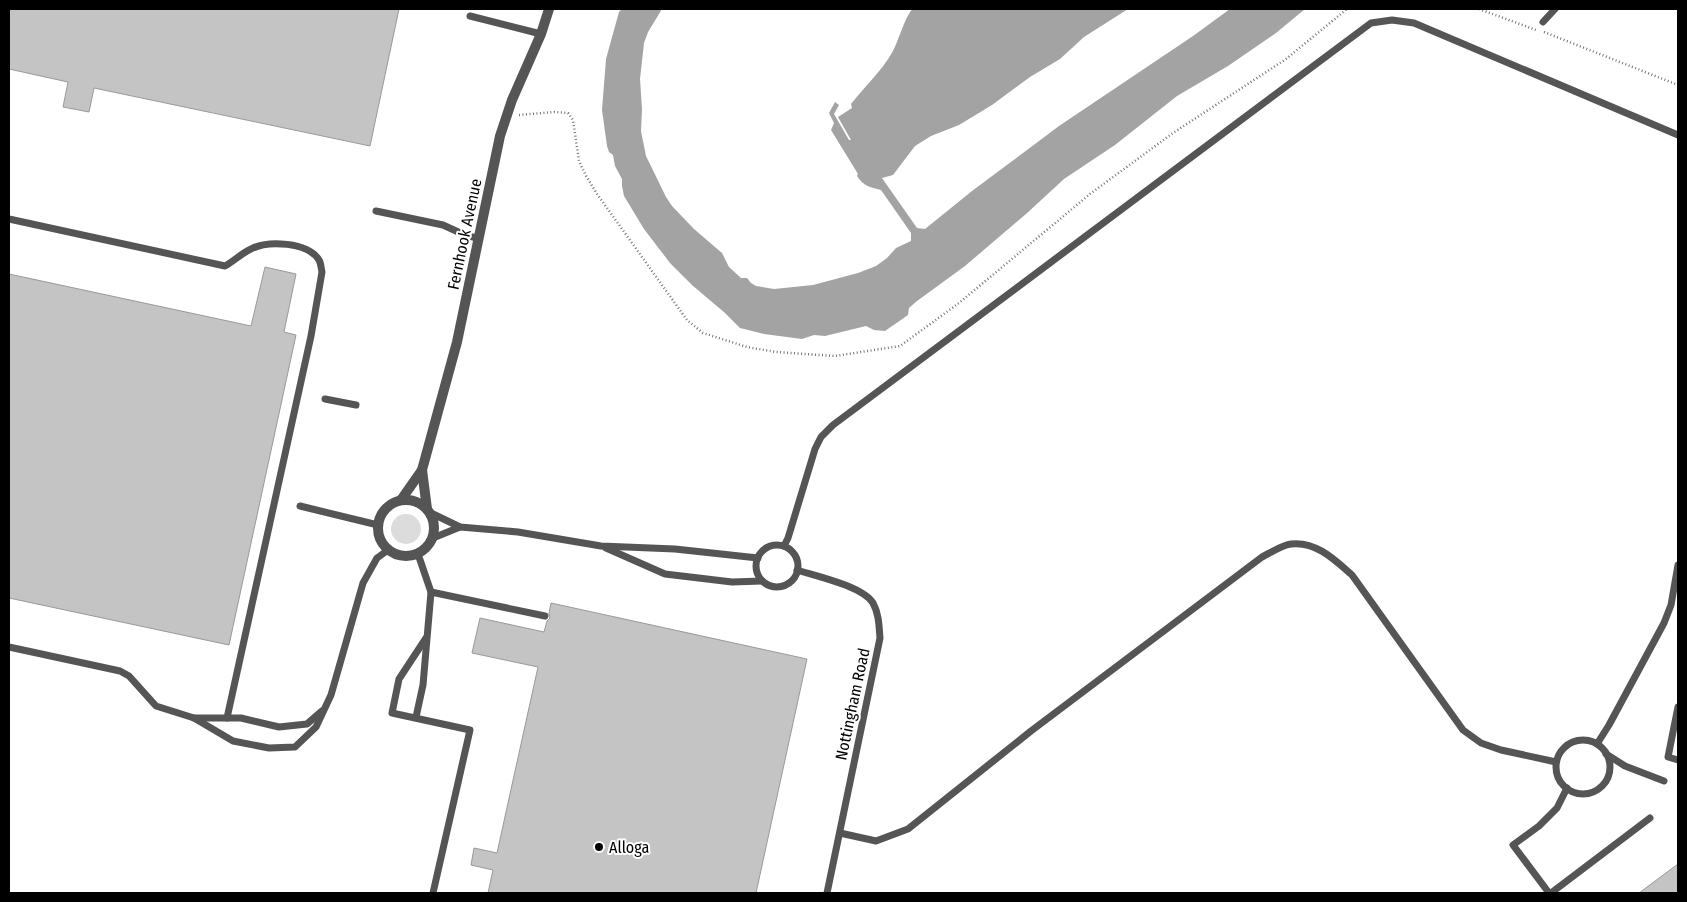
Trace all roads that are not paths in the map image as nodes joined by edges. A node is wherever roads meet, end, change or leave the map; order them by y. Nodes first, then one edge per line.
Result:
1 (550, 9) edge
2 (1555, 9) edge
3 (470, 16) dead end
4 (1543, 22) dead end
5 (541, 34) junction
6 (1678, 134) edge
7 (376, 211) dead end
8 (9, 219) edge
9 (478, 238) junction
10 (324, 399) dead end
11 (356, 405) dead end
12 (422, 470) junction
13 (401, 500) junction
14 (300, 506) dead end
15 (429, 511) junction
16 (378, 525) junction
17 (460, 527) junction
18 (433, 538) junction
19 (602, 546) junction
20 (784, 546) junction
21 (388, 550) junction
22 (418, 554) junction
23 (758, 558) junction
24 (1678, 565) edge
25 (797, 570) junction
26 (762, 581) junction
27 (430, 592) junction
28 (545, 616) dead end
29 (426, 638) junction
30 (9, 646) edge
31 (1678, 707) edge
32 (325, 710) junction
33 (416, 717) junction
34 (194, 718) junction
35 (228, 718) junction
36 (1597, 744) junction
37 (1606, 753) junction
38 (1678, 760) edge
39 (1556, 762) junction
40 (1664, 781) dead end
41 (1567, 788) junction
42 (1650, 818) dead end
43 (840, 833) junction
44 (433, 893) edge
45 (827, 893) edge
46 (1550, 893) edge

1 - 5 street, Fernhook Avenue
2 - 4 lane
3 - 5 lane
5 - 9 street, Fernhook Avenue
6 - 20 lane
7 - 9 lane
8 - 35 lane
9 - 12 street, Fernhook Avenue
10 - 11 lane
12 - 13 street, Fernhook Avenue
12 - 15 street, Fernhook Avenue
13 - 15 street
13 - 16 street
14 - 16 lane
15 - 17 lane
15 - 18 street
16 - 21 street
17 - 18 lane
17 - 19 lane
18 - 22 street
19 - 23 lane
19 - 26 lane
20 - 23 lane
20 - 25 lane
21 - 22 street
21 - 32 lane
22 - 27 lane
23 - 26 lane
24 - 36 lane
25 - 26 lane
25 - 43 lane, Nottingham Road
27 - 28 lane
27 - 29 lane
29 - 33 lane
29 - 33 lane
30 - 34 lane
31 - 38 lane
32 - 34 lane
32 - 35 lane
33 - 44 lane
34 - 35 lane
36 - 37 lane
36 - 39 lane
37 - 40 lane
37 - 41 lane
39 - 41 lane
39 - 43 lane
41 - 46 lane
42 - 46 lane
43 - 45 lane, Nottingham Road

